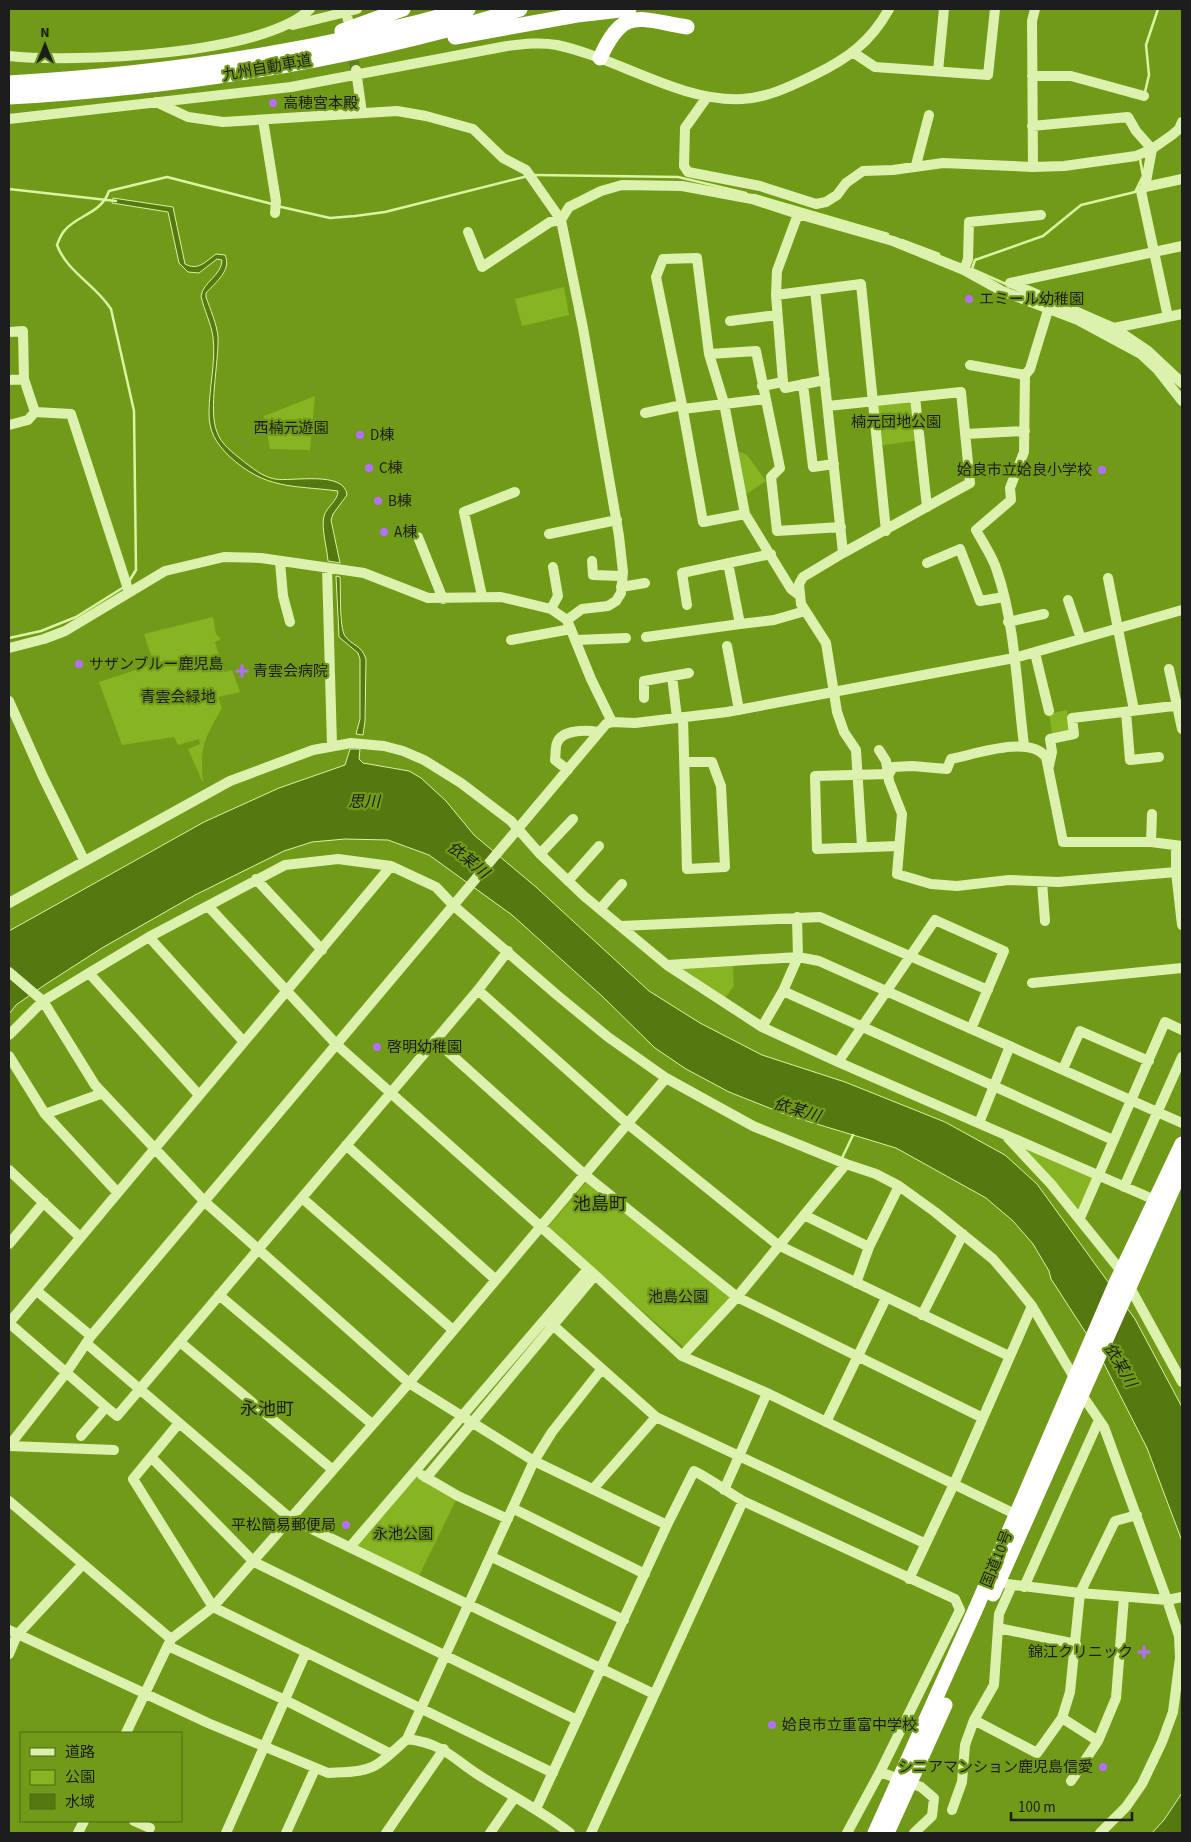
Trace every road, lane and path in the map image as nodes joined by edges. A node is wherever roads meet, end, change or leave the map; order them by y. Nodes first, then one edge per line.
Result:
1 (310, 9) edge
2 (357, 9) edge
3 (403, 9) edge
4 (468, 9) edge
5 (520, 9) edge
6 (629, 9) edge
7 (889, 9) edge
8 (944, 9) edge
9 (995, 9) edge
10 (1035, 9) edge
11 (331, 12) edge
12 (347, 14) edge
13 (687, 27) dead end
14 (275, 30) junction
15 (854, 53) junction
16 (9, 56) edge
17 (600, 58) junction
18 (160, 69) junction
19 (938, 72) junction
20 (356, 73) junction
21 (1032, 76) junction
22 (209, 78) junction
23 (9, 83) edge
24 (1144, 96) dead end
25 (9, 97) edge
26 (707, 97) junction
27 (156, 102) junction
28 (362, 113) junction
29 (929, 115) dead end
30 (9, 119) edge
31 (263, 120) junction
32 (1182, 122) edge
33 (1032, 126) junction
34 (1152, 149) junction
35 (916, 165) junction
36 (1033, 167) junction
37 (688, 172) junction
38 (1182, 179) edge
39 (682, 186) junction
40 (1145, 187) junction
41 (275, 208) dead end
42 (798, 214) junction
43 (1041, 215) dead end
44 (561, 220) junction
45 (468, 232) dead end
46 (1182, 246) edge
47 (1154, 252) junction
48 (964, 270) junction
49 (1011, 282) junction
50 (815, 290) junction
51 (1002, 291) junction
52 (776, 295) junction
53 (1049, 307) junction
54 (1182, 314) edge
55 (777, 315) junction
56 (1168, 317) junction
57 (730, 321) dead end
58 (1114, 328) junction
59 (9, 332) edge
60 (710, 354) junction
61 (970, 366) dead end
62 (1026, 375) junction
63 (24, 379) junction
64 (9, 380) edge
65 (825, 380) junction
66 (784, 382) junction
67 (803, 384) junction
68 (762, 386) junction
69 (1180, 386) edge
70 (915, 397) junction
71 (765, 398) junction
72 (871, 401) junction
73 (1182, 401) edge
74 (724, 403) junction
75 (828, 406) junction
76 (683, 407) junction
77 (35, 412) junction
78 (645, 413) dead end
79 (9, 425) edge
80 (1025, 431) junction
81 (966, 434) junction
82 (834, 464) junction
83 (516, 492) dead end
84 (927, 506) junction
85 (745, 514) junction
86 (617, 520) junction
87 (841, 527) junction
88 (886, 531) junction
89 (549, 534) dead end
90 (418, 537) dead end
91 (843, 553) junction
92 (771, 554) junction
93 (592, 561) dead end
94 (280, 562) junction
95 (728, 563) junction
96 (927, 563) dead end
97 (553, 567) dead end
98 (327, 568) junction
99 (622, 576) junction
100 (1108, 578) dead end
101 (645, 583) dead end
102 (621, 587) junction
103 (129, 590) junction
104 (799, 595) junction
105 (482, 596) junction
106 (1004, 597) junction
107 (443, 599) junction
108 (1068, 600) dead end
109 (688, 605) dead end
110 (551, 610) junction
111 (1182, 610) edge
112 (805, 611) junction
113 (1044, 614) dead end
114 (290, 622) dead end
115 (1008, 622) junction
116 (740, 624) junction
117 (570, 625) junction
118 (1119, 628) junction
119 (646, 636) dead end
120 (626, 638) dead end
121 (1081, 639) junction
122 (511, 640) dead end
123 (576, 640) junction
124 (728, 646) dead end
125 (9, 648) edge
126 (1035, 653) junction
127 (1014, 658) junction
128 (1169, 669) dead end
129 (688, 673) dead end
130 (672, 676) junction
131 (834, 690) junction
132 (644, 698) dead end
133 (9, 701) edge
134 (1180, 705) edge
135 (739, 710) junction
136 (1049, 711) dead end
137 (1130, 711) junction
138 (680, 718) junction
139 (612, 722) junction
140 (1182, 729) edge
141 (598, 732) junction
142 (332, 745) junction
143 (1024, 745) junction
144 (879, 750) dead end
145 (1159, 757) dead end
146 (685, 762) junction
147 (1049, 766) junction
148 (568, 770) junction
149 (856, 774) junction
150 (889, 774) junction
151 (1152, 814) dead end
152 (573, 819) dead end
153 (515, 832) junction
154 (1151, 842) junction
155 (599, 846) dead end
156 (862, 846) junction
157 (898, 846) junction
158 (1179, 846) edge
159 (540, 854) junction
160 (84, 860) junction
161 (391, 866) junction
162 (1176, 872) junction
163 (256, 879) junction
164 (568, 881) junction
165 (1042, 882) junction
166 (622, 884) dead end
167 (9, 902) edge
168 (456, 903) junction
169 (208, 906) junction
170 (600, 909) junction
171 (797, 918) junction
172 (1045, 921) dead end
173 (1182, 925) edge
174 (621, 926) junction
175 (148, 937) junction
176 (322, 950) junction
177 (508, 951) junction
178 (911, 955) junction
179 (798, 957) junction
180 (667, 965) junction
181 (1182, 968) edge
182 (9, 972) edge
183 (89, 973) junction
184 (1032, 983) dead end
185 (478, 990) junction
186 (784, 990) junction
187 (888, 990) junction
188 (988, 990) junction
189 (287, 992) junction
190 (41, 999) junction
191 (862, 1027) junction
192 (762, 1028) junction
193 (971, 1029) junction
194 (1182, 1030) edge
195 (9, 1035) edge
196 (435, 1040) junction
197 (244, 1042) junction
198 (337, 1045) junction
199 (1010, 1046) junction
200 (9, 1056) edge
201 (1182, 1057) edge
202 (1149, 1061) junction
203 (838, 1062) junction
204 (1063, 1069) junction
205 (666, 1078) junction
206 (994, 1086) junction
207 (392, 1091) junction
208 (103, 1093) junction
209 (199, 1095) junction
210 (1131, 1100) junction
211 (1158, 1111) junction
212 (44, 1114) junction
213 (979, 1123) junction
214 (1182, 1123) edge
215 (628, 1124) junction
216 (1008, 1138) junction
217 (1113, 1140) junction
218 (1182, 1144) edge
219 (346, 1145) junction
220 (155, 1149) junction
221 (846, 1164) junction
222 (1182, 1168) edge
223 (9, 1170) edge
224 (586, 1175) junction
225 (1098, 1176) junction
226 (899, 1186) junction
227 (1124, 1187) junction
228 (117, 1192) junction
229 (302, 1198) junction
230 (1155, 1200) junction
231 (44, 1202) junction
232 (205, 1202) junction
233 (804, 1215) junction
234 (1080, 1218) junction
235 (540, 1228) junction
236 (963, 1234) junction
237 (80, 1237) junction
238 (9, 1244) edge
239 (778, 1245) junction
240 (869, 1246) junction
241 (257, 1248) junction
242 (592, 1272) junction
243 (496, 1280) junction
244 (856, 1283) junction
245 (1123, 1284) junction
246 (37, 1291) junction
247 (219, 1295) junction
248 (736, 1297) junction
249 (886, 1298) junction
250 (1032, 1306) junction
251 (922, 1315) junction
252 (549, 1322) junction
253 (9, 1323) edge
254 (453, 1330) junction
255 (88, 1340) junction
256 (180, 1342) junction
257 (682, 1356) junction
258 (1008, 1356) junction
259 (858, 1358) junction
260 (601, 1370) junction
261 (66, 1373) junction
262 (1082, 1373) junction
263 (1182, 1382) edge
264 (409, 1383) junction
265 (140, 1387) junction
266 (766, 1393) junction
267 (1082, 1395) junction
268 (106, 1407) junction
269 (463, 1415) junction
270 (656, 1417) junction
271 (981, 1417) junction
272 (1099, 1420) junction
273 (472, 1422) junction
274 (826, 1422) junction
275 (179, 1423) junction
276 (372, 1424) junction
277 (81, 1436) dead end
278 (9, 1446) edge
279 (114, 1450) dead end
280 (151, 1457) junction
281 (739, 1457) junction
282 (534, 1461) junction
283 (333, 1470) junction
284 (415, 1470) junction
285 (426, 1478) junction
286 (954, 1484) junction
287 (593, 1489) junction
288 (724, 1490) junction
289 (9, 1501) edge
290 (743, 1501) junction
291 (514, 1509) junction
292 (1137, 1515) junction
293 (1021, 1517) junction
294 (291, 1518) junction
295 (508, 1520) junction
296 (668, 1525) junction
297 (924, 1543) junction
298 (350, 1547) junction
299 (492, 1557) junction
300 (254, 1562) junction
301 (83, 1564) junction
302 (646, 1574) junction
303 (909, 1579) junction
304 (1001, 1580) junction
305 (1024, 1587) junction
306 (1080, 1593) junction
307 (1124, 1596) junction
308 (1174, 1599) edge
309 (469, 1606) junction
310 (213, 1607) junction
311 (624, 1620) junction
312 (998, 1628) junction
313 (13, 1632) edge
314 (170, 1642) junction
315 (1076, 1644) junction
316 (306, 1652) junction
317 (9, 1654) edge
318 (445, 1656) junction
319 (602, 1668) junction
320 (145, 1694) junction
321 (654, 1694) junction
322 (285, 1700) junction
323 (421, 1708) junction
324 (1062, 1718) junction
325 (577, 1720) junction
326 (974, 1720) junction
327 (126, 1732) edge
328 (407, 1739) junction
329 (1098, 1742) junction
330 (265, 1747) junction
331 (444, 1749) junction
332 (390, 1753) junction
333 (315, 1769) junction
334 (880, 1772) junction
335 (553, 1773) junction
336 (905, 1781) junction
337 (1071, 1781) dead end
338 (515, 1797) junction
339 (536, 1809) junction
340 (952, 1810) dead end
341 (136, 1822) edge
342 (150, 1828) dead end
343 (226, 1833) edge
344 (286, 1833) edge
345 (386, 1833) edge
346 (490, 1833) edge
347 (570, 1833) edge
348 (591, 1833) edge
349 (847, 1833) edge
350 (875, 1833) edge
351 (888, 1833) edge
352 (914, 1833) edge
353 (1100, 1833) edge

1 - 14 street
2 - 12 street
3 - 18 highway
4 - 18 highway, 九州自動車道
5 - 22 highway, 九州自動車道
6 - 22 highway
7 - 15 street
8 - 19 street
9 - 19 street
10 - 21 street
11 - 12 street
11 - 14 street
13 - 17 highway
14 - 16 street
15 - 19 street
15 - 26 street
17 - 20 street
17 - 26 street
18 - 23 highway, 九州自動車道
20 - 27 street
20 - 28 street
21 - 24 street
21 - 33 street
22 - 25 highway, 九州自動車道
26 - 37 street
27 - 30 street
27 - 31 street
28 - 31 street
28 - 44 street
29 - 35 street
31 - 41 street
32 - 34 street
33 - 34 street
33 - 36 street
34 - 36 street
34 - 40 street
35 - 36 street
35 - 37 street
37 - 39 street
38 - 40 street
39 - 42 street
39 - 44 street
40 - 47 street
42 - 48 street
42 - 52 street
43 - 48 street
44 - 45 street
44 - 86 street
46 - 47 street
47 - 49 street
47 - 56 street
48 - 51 street
49 - 51 street
49 - 58 street
50 - 52 street
50 - 65 street
50 - 72 street
51 - 53 street
52 - 55 street
53 - 62 street
53 - 69 street
54 - 56 street
55 - 57 street
55 - 66 street
56 - 58 street
58 - 69 street
59 - 63 street
60 - 68 street
60 - 74 street
60 - 76 street
61 - 62 street
62 - 80 street
63 - 64 street
63 - 77 street
65 - 67 street
65 - 75 street
66 - 67 street
66 - 68 street
67 - 82 street
68 - 71 street
69 - 73 street
70 - 72 street
70 - 81 street
70 - 84 street
71 - 74 street
71 - 87 street
72 - 75 street
72 - 88 street
74 - 76 street
74 - 85 street
75 - 82 street
76 - 78 street
76 - 85 street
77 - 79 street
77 - 103 street
80 - 81 street
80 - 106 street
81 - 84 street
82 - 87 street
83 - 105 street
84 - 88 street
85 - 92 street
86 - 89 street
86 - 99 street
87 - 91 street
88 - 91 street
90 - 107 street
91 - 104 street
92 - 95 street
92 - 104 street
93 - 99 street
94 - 98 street
94 - 103 street
94 - 114 street
95 - 109 street
95 - 116 street
96 - 106 street
97 - 110 street
98 - 107 street
98 - 142 street
99 - 102 street
100 - 118 street
101 - 102 street
102 - 117 street
103 - 125 street
104 - 112 street
105 - 107 street
105 - 110 street
106 - 115 street
108 - 121 street
110 - 117 street
111 - 118 street
112 - 116 street
112 - 131 street
113 - 115 street
115 - 127 street
116 - 119 street
117 - 122 street
117 - 123 street
118 - 121 street
118 - 137 street
120 - 123 street
121 - 126 street
123 - 139 street
124 - 135 street
126 - 127 street
126 - 136 street
127 - 131 street
127 - 143 street
128 - 134 street
129 - 130 street
130 - 132 street
130 - 138 street
131 - 135 street
131 - 149 street
133 - 160 street
134 - 137 street
134 - 140 street
135 - 138 street
137 - 145 street
137 - 147 street
138 - 139 street
138 - 146 street
139 - 141 street
141 - 148 street
141 - 148 street
142 - 153 street
142 - 160 street
143 - 147 street
143 - 150 street
144 - 150 street
146 - 146 street
147 - 154 street
148 - 153 street
149 - 150 street
149 - 156 street
149 - 156 street
150 - 157 street
151 - 154 street
152 - 159 street
153 - 159 street
153 - 168 street
154 - 158 street
155 - 164 street
156 - 157 street
157 - 165 street
158 - 162 street
159 - 164 street
160 - 167 street
161 - 163 street
161 - 168 street
161 - 176 street
162 - 165 street
162 - 173 street
163 - 169 street
163 - 176 street
164 - 170 street
165 - 172 street
166 - 170 street
168 - 177 street
168 - 198 street
169 - 175 street
169 - 189 street
170 - 174 street
171 - 174 street
171 - 178 street
171 - 179 street
174 - 180 street
175 - 183 street
175 - 197 street
176 - 189 street
177 - 185 street
177 - 205 street
178 - 187 street
178 - 188 street
178 - 188 street
179 - 180 street
179 - 186 street
179 - 187 street
180 - 192 street
181 - 184 street
182 - 190 street
183 - 190 street
183 - 209 street
185 - 196 street
185 - 215 street
186 - 191 street
186 - 192 street
187 - 191 street
187 - 193 street
188 - 193 street
189 - 197 street
189 - 198 street
190 - 195 street
190 - 208 street
191 - 203 street
191 - 206 street
192 - 203 street
193 - 199 street
194 - 202 street
196 - 207 street
196 - 224 street
197 - 209 street
198 - 207 street
198 - 232 street
199 - 204 street
199 - 206 street
200 - 212 street
201 - 211 street
202 - 204 street
202 - 210 street
203 - 213 street
204 - 210 street
205 - 215 street
205 - 221 street
206 - 213 street
206 - 217 street
207 - 219 street
207 - 235 street
208 - 212 street
208 - 220 street
209 - 220 street
210 - 211 street
210 - 217 street
211 - 214 street
211 - 227 street
212 - 228 street
213 - 216 street
215 - 224 street
215 - 239 street
216 - 225 street
216 - 234 street
217 - 225 street
218 - 230 highway, 国道10号
219 - 229 street
219 - 243 street
220 - 228 street
220 - 232 street
221 - 226 street
221 - 233 street
222 - 245 highway, 国道10号
223 - 231 street
224 - 235 street
224 - 248 street
225 - 227 street
225 - 234 street
226 - 236 street
226 - 240 street
227 - 230 street
228 - 237 street
229 - 241 street
229 - 254 street
230 - 245 highway, 国道10号
231 - 237 street
231 - 238 street
232 - 241 street
232 - 255 street
233 - 239 street
233 - 240 street
234 - 245 street
235 - 242 street
235 - 243 street
236 - 250 street
236 - 251 street
237 - 246 street
239 - 244 street
239 - 248 street
240 - 244 street
241 - 247 street
241 - 264 street
242 - 252 street
242 - 257 street
243 - 254 street
244 - 249 street
245 - 262 highway, 国道10号
245 - 263 street
246 - 253 street
246 - 255 street
247 - 256 street
247 - 276 street
248 - 257 street
248 - 259 street
249 - 251 street
249 - 259 street
250 - 258 street
250 - 262 street
251 - 258 street
252 - 260 street
252 - 269 street
252 - 273 street
253 - 261 street
254 - 264 street
255 - 261 street
255 - 265 street
256 - 265 street
256 - 283 street
257 - 266 street
258 - 271 street
259 - 271 street
259 - 274 street
260 - 270 street
260 - 282 street
261 - 268 street
261 - 278 street
262 - 267 highway, 国道10号
262 - 293 highway, 国道10号
264 - 269 street
264 - 276 street
265 - 268 street
265 - 275 street
266 - 274 street
266 - 281 street
267 - 272 street
267 - 293 highway, 国道10号
268 - 277 street
269 - 273 street
269 - 284 street
270 - 281 street
270 - 287 street
271 - 286 street
272 - 292 street
272 - 305 street
273 - 282 street
273 - 285 street
274 - 286 street
275 - 280 street
275 - 294 street
276 - 283 street
278 - 279 street
280 - 300 street
280 - 310 street
281 - 288 street
281 - 297 street
282 - 287 street
282 - 291 street
283 - 294 street
284 - 285 street
284 - 298 street
285 - 295 street
286 - 293 street
286 - 297 street
287 - 296 street
288 - 290 street
288 - 296 street
289 - 301 street
290 - 303 street
290 - 321 street
291 - 295 street
291 - 302 street
292 - 306 street
292 - 308 street
293 - 304 highway, 国道10号
294 - 298 street
294 - 300 street
295 - 299 street
296 - 302 street
297 - 303 street
298 - 309 street
299 - 309 street
299 - 311 street
300 - 310 street
300 - 318 street
301 - 313 street
301 - 314 street
302 - 311 street
303 - 334 street
304 - 305 street
304 - 312 street
304 - 336 highway, 国道10号
305 - 306 street
306 - 307 street
306 - 315 street
307 - 308 street
307 - 329 street
308 - 353 street
309 - 318 street
309 - 319 street
310 - 314 street
310 - 316 street
311 - 319 street
312 - 315 street
312 - 326 street
313 - 317 street
313 - 320 street
314 - 320 street
314 - 322 street
315 - 324 street
316 - 322 street
316 - 323 street
318 - 323 street
318 - 325 street
319 - 321 street
319 - 325 street
320 - 327 street
320 - 330 street
321 - 348 street
322 - 330 street
322 - 332 street
323 - 328 street
323 - 335 street
324 - 326 street
324 - 329 street
325 - 335 street
326 - 340 street
328 - 331 street
328 - 332 street
329 - 337 street
330 - 333 street
330 - 343 street
331 - 338 street
331 - 345 street
332 - 333 street
333 - 344 street
334 - 336 street
334 - 349 street
335 - 339 street
336 - 350 highway, 国道10号
336 - 351 highway, 国道10号
336 - 352 street
338 - 339 street
338 - 346 street
339 - 347 street
341 - 342 street

